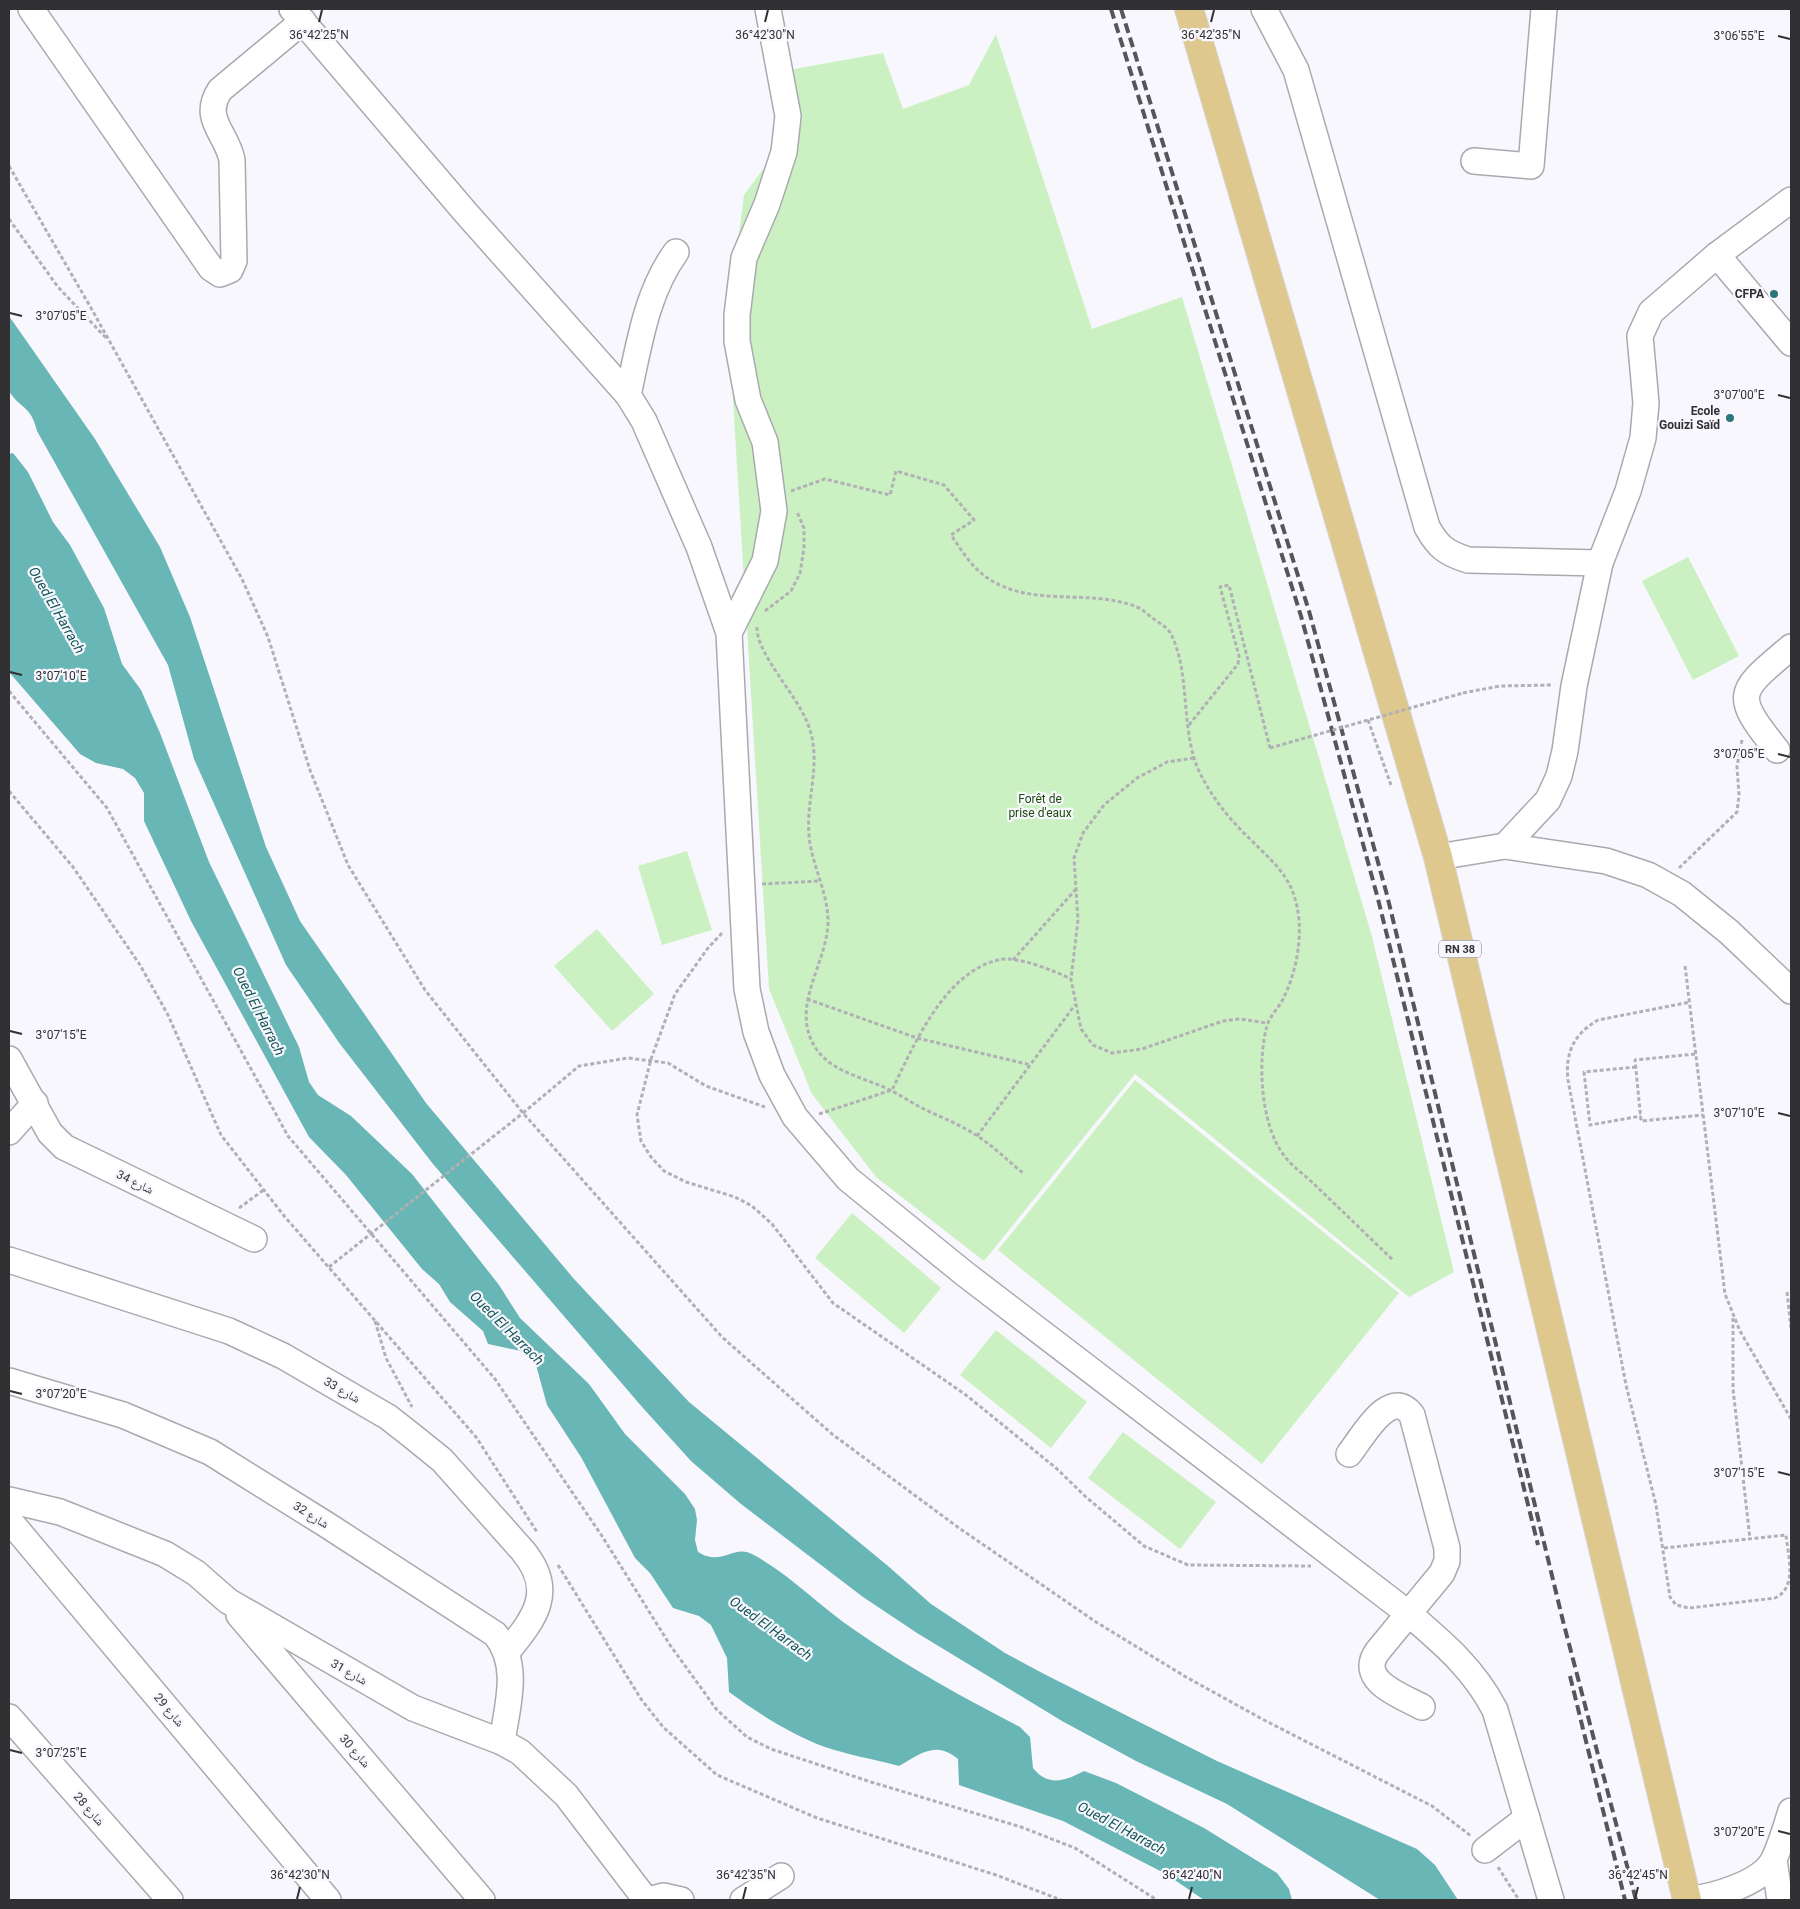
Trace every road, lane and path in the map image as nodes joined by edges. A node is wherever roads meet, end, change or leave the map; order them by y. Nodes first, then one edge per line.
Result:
1 (31, 9) edge
2 (768, 9) edge
3 (1189, 9) edge
4 (1264, 9) edge
5 (1544, 9) edge
6 (298, 15) edge
7 (1474, 161) dead end
8 (9, 166) edge
9 (1791, 200) edge
10 (9, 219) edge
11 (676, 252) dead end
12 (1717, 255) junction
13 (108, 340) junction
14 (1791, 343) edge
15 (628, 395) junction
16 (789, 492) dead end
17 (796, 510) dead end
18 (1600, 562) junction
19 (764, 612) dead end
20 (758, 624) dead end
21 (729, 633) junction
22 (1791, 647) edge
23 (1574, 686) junction
24 (9, 691) edge
25 (1749, 713) junction
26 (1368, 720) junction
27 (1189, 725) junction
28 (1777, 750) dead end
29 (1194, 758) junction
30 (1391, 785) dead end
31 (9, 791) edge
32 (1505, 846) junction
33 (1438, 857) junction
34 (819, 881) junction
35 (1664, 884) junction
36 (741, 885) junction
37 (1077, 888) junction
38 (742, 910) junction
39 (1013, 961) junction
40 (1685, 966) dead end
41 (1071, 979) junction
42 (1791, 991) edge
43 (807, 999) junction
44 (1690, 1002) junction
45 (1075, 1005) junction
46 (1267, 1023) junction
47 (917, 1038) junction
48 (1695, 1054) junction
49 (9, 1059) edge
50 (650, 1059) junction
51 (1031, 1065) junction
52 (1636, 1067) junction
53 (892, 1090) junction
54 (35, 1104) junction
55 (522, 1112) junction
56 (1703, 1115) junction
57 (795, 1116) junction
58 (1641, 1116) junction
59 (9, 1132) edge
60 (977, 1136) junction
61 (1023, 1173) dead end
62 (265, 1189) junction
63 (220, 1223) junction
64 (254, 1239) dead end
65 (9, 1260) edge
66 (1393, 1260) dead end
67 (329, 1267) junction
68 (1787, 1292) dead end
69 (1733, 1317) junction
70 (375, 1321) junction
71 (1791, 1328) edge
72 (9, 1381) edge
73 (416, 1412) dead end
74 (1791, 1418) edge
75 (1350, 1454) dead end
76 (9, 1500) edge
77 (9, 1520) edge
78 (540, 1536) dead end
79 (1750, 1539) junction
80 (1664, 1548) junction
81 (556, 1561) dead end
82 (1343, 1565) junction
83 (228, 1601) junction
84 (1409, 1614) junction
85 (507, 1652) junction
86 (1422, 1707) dead end
87 (9, 1717) edge
88 (502, 1742) junction
89 (1791, 1812) edge
90 (1527, 1818) junction
91 (1485, 1850) junction
92 (1774, 1860) junction
93 (781, 1876) dead end
94 (170, 1900) edge
95 (328, 1900) edge
96 (482, 1900) edge
97 (647, 1900) edge
98 (681, 1900) edge
99 (743, 1900) edge
100 (1061, 1900) edge
101 (1157, 1900) edge
102 (1519, 1900) edge
103 (1551, 1900) edge
104 (1687, 1900) edge
105 (1780, 1900) edge

1 - 6 street
2 - 21 street
3 - 33 main road, RN 38
4 - 18 street
5 - 7 street
6 - 15 street
8 - 13 path
9 - 12 street
10 - 13 path
11 - 15 street
12 - 14 street
12 - 18 street
13 - 55 path
15 - 21 street
16 - 27 path
17 - 19 path
18 - 23 street
20 - 34 path
21 - 36 street
22 - 25 street
23 - 26 path, bridge
23 - 32 street
24 - 101 path
25 - 28 street
25 - 35 path
26 - 27 path, bridge
26 - 30 path
27 - 29 path
29 - 37 path
29 - 46 path
31 - 62 path
32 - 33 street
32 - 35 street
33 - 104 main road, RN 38
34 - 36 path
34 - 43 path
35 - 42 street
36 - 38 street
37 - 39 path
37 - 41 path
38 - 50 path
38 - 57 street
39 - 41 path
39 - 47 path
40 - 44 path
41 - 45 path
43 - 47 path
43 - 53 path
44 - 48 path
44 - 80 path
45 - 46 path
45 - 51 path
46 - 66 path
47 - 51 path
47 - 53 path
48 - 52 path
48 - 56 path
49 - 54 street, شارع 34
50 - 55 path
50 - 57 path
50 - 82 path
51 - 60 path
52 - 58 path
52 - 58 path
53 - 57 path
53 - 60 path
54 - 59 street
54 - 63 street, شارع 34
55 - 67 path, bridge
55 - 91 path
56 - 58 path
56 - 69 path
57 - 82 street
60 - 61 path
62 - 63 path
62 - 67 path
63 - 64 street, شارع 34
65 - 85 street, شارع 33
67 - 70 path
68 - 71 path
69 - 74 path
69 - 79 path
70 - 73 path
70 - 78 path
72 - 85 street, شارع 32
75 - 84 street
76 - 83 street, شارع 31
77 - 95 street, شارع 29
79 - 80 path
79 - 80 path
81 - 100 path
82 - 84 street
83 - 88 street, شارع 31
83 - 96 street, شارع 30
84 - 86 street
84 - 90 street
85 - 88 street, شارع 32
87 - 94 street, شارع 28
88 - 97 street, شارع 31
89 - 92 street
90 - 91 street
90 - 103 street
91 - 102 path
92 - 104 street
92 - 105 street
93 - 99 street
97 - 98 street

